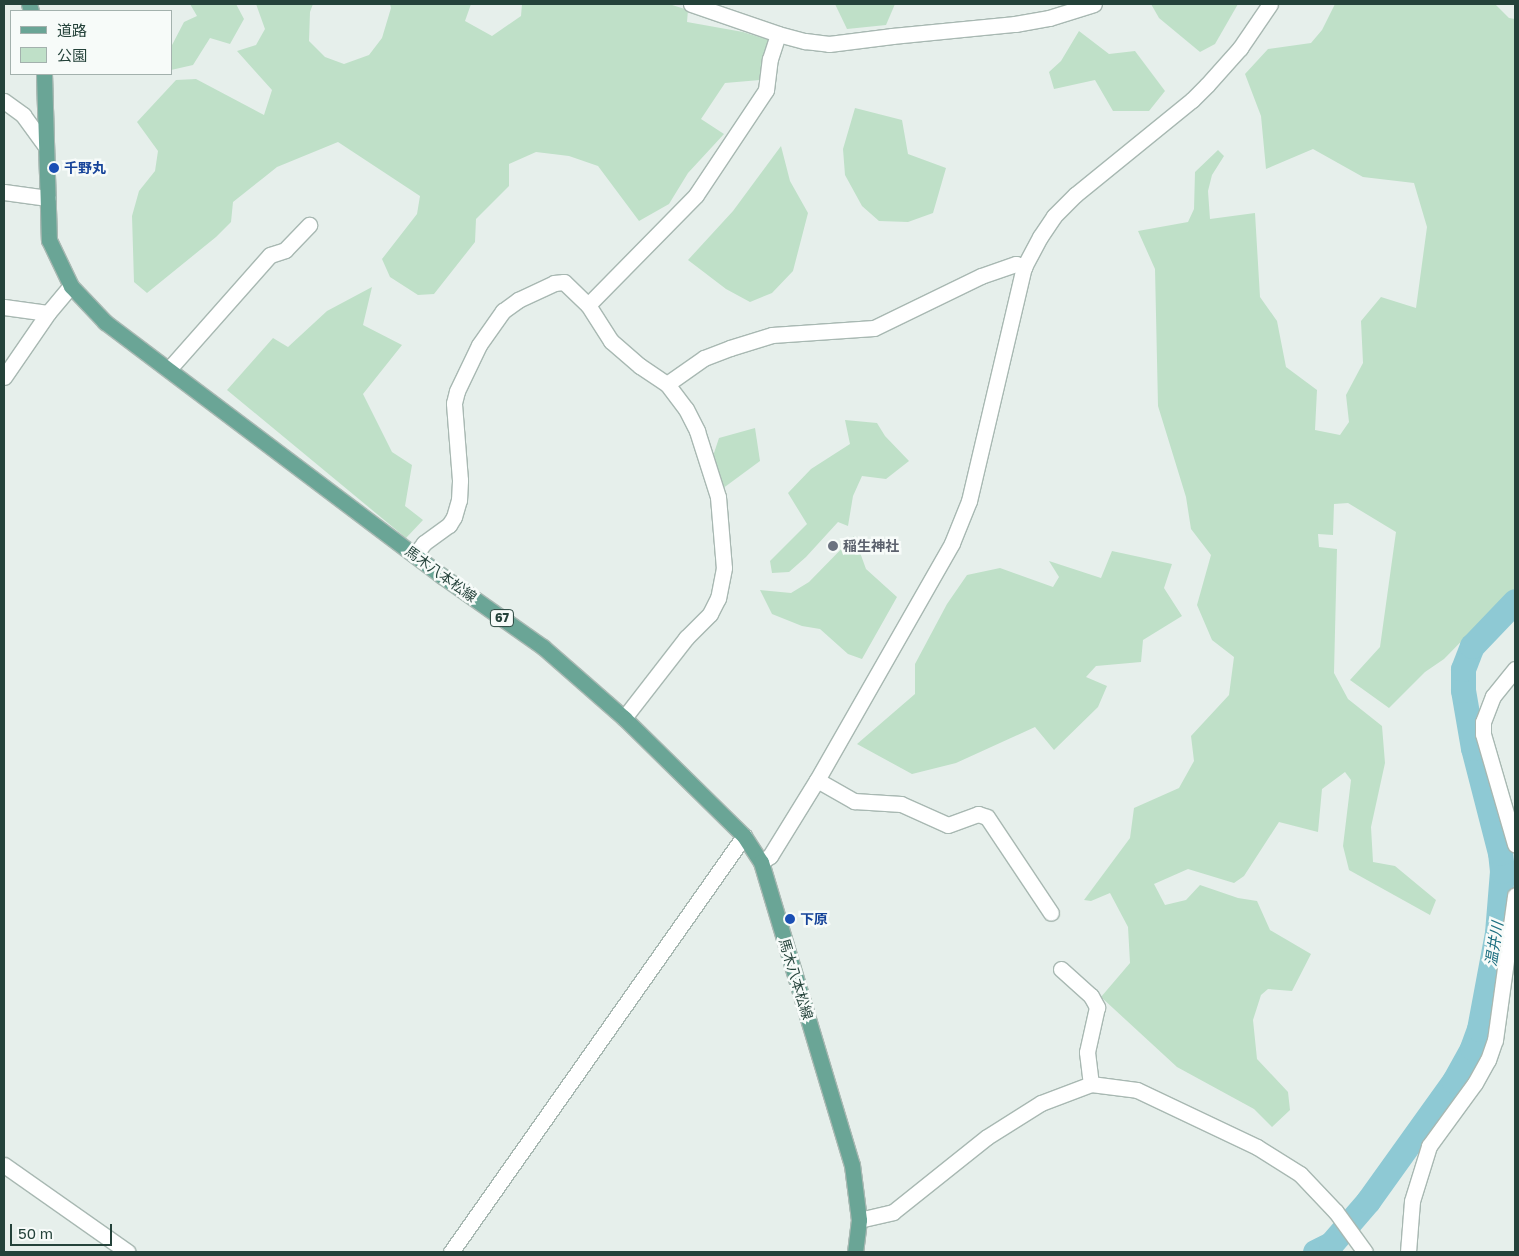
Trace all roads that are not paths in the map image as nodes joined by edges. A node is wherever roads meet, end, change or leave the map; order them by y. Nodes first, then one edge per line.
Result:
1 (1094, 4) edge
2 (1270, 4) edge
3 (698, 5) edge
4 (778, 34) junction
5 (44, 75) edge
6 (4, 101) edge
7 (46, 147) junction
8 (4, 192) edge
9 (48, 198) junction
10 (309, 225) dead end
11 (1024, 267) junction
12 (71, 286) junction
13 (588, 306) junction
14 (4, 307) edge
15 (48, 313) junction
16 (169, 369) junction
17 (4, 377) edge
18 (667, 384) junction
19 (415, 555) junction
20 (1515, 669) edge
21 (624, 718) junction
22 (817, 780) junction
23 (744, 836) junction
24 (1515, 844) edge
25 (761, 862) junction
26 (1515, 895) edge
27 (1051, 913) dead end
28 (1061, 969) dead end
29 (1091, 1084) junction
30 (4, 1166) edge
31 (859, 1220) junction
32 (1360, 1246) edge
33 (128, 1252) edge
34 (451, 1252) edge
35 (855, 1252) edge
36 (1408, 1252) edge

1 - 4 street
2 - 11 street
3 - 4 street
4 - 13 street
5 - 7 main road, 馬木八本松線 / 67
6 - 7 street
7 - 9 main road, 馬木八本松線 / 67
8 - 9 street
9 - 12 main road, 馬木八本松線 / 67
10 - 16 street
11 - 18 street
11 - 22 street
12 - 15 street
12 - 16 main road, 馬木八本松線 / 67
13 - 18 street
13 - 19 street
14 - 15 street
15 - 17 street
16 - 19 main road, 馬木八本松線 / 67
18 - 21 street
19 - 21 main road, 馬木八本松線 / 67
20 - 24 street
21 - 23 main road, 馬木八本松線 / 67
22 - 25 street
22 - 27 street
23 - 25 main road, 馬木八本松線 / 67
23 - 34 street
25 - 31 main road, 馬木八本松線 / 67
26 - 36 street
28 - 29 street
29 - 31 street
29 - 32 street
30 - 33 street
31 - 35 main road, 馬木八本松線 / 67

